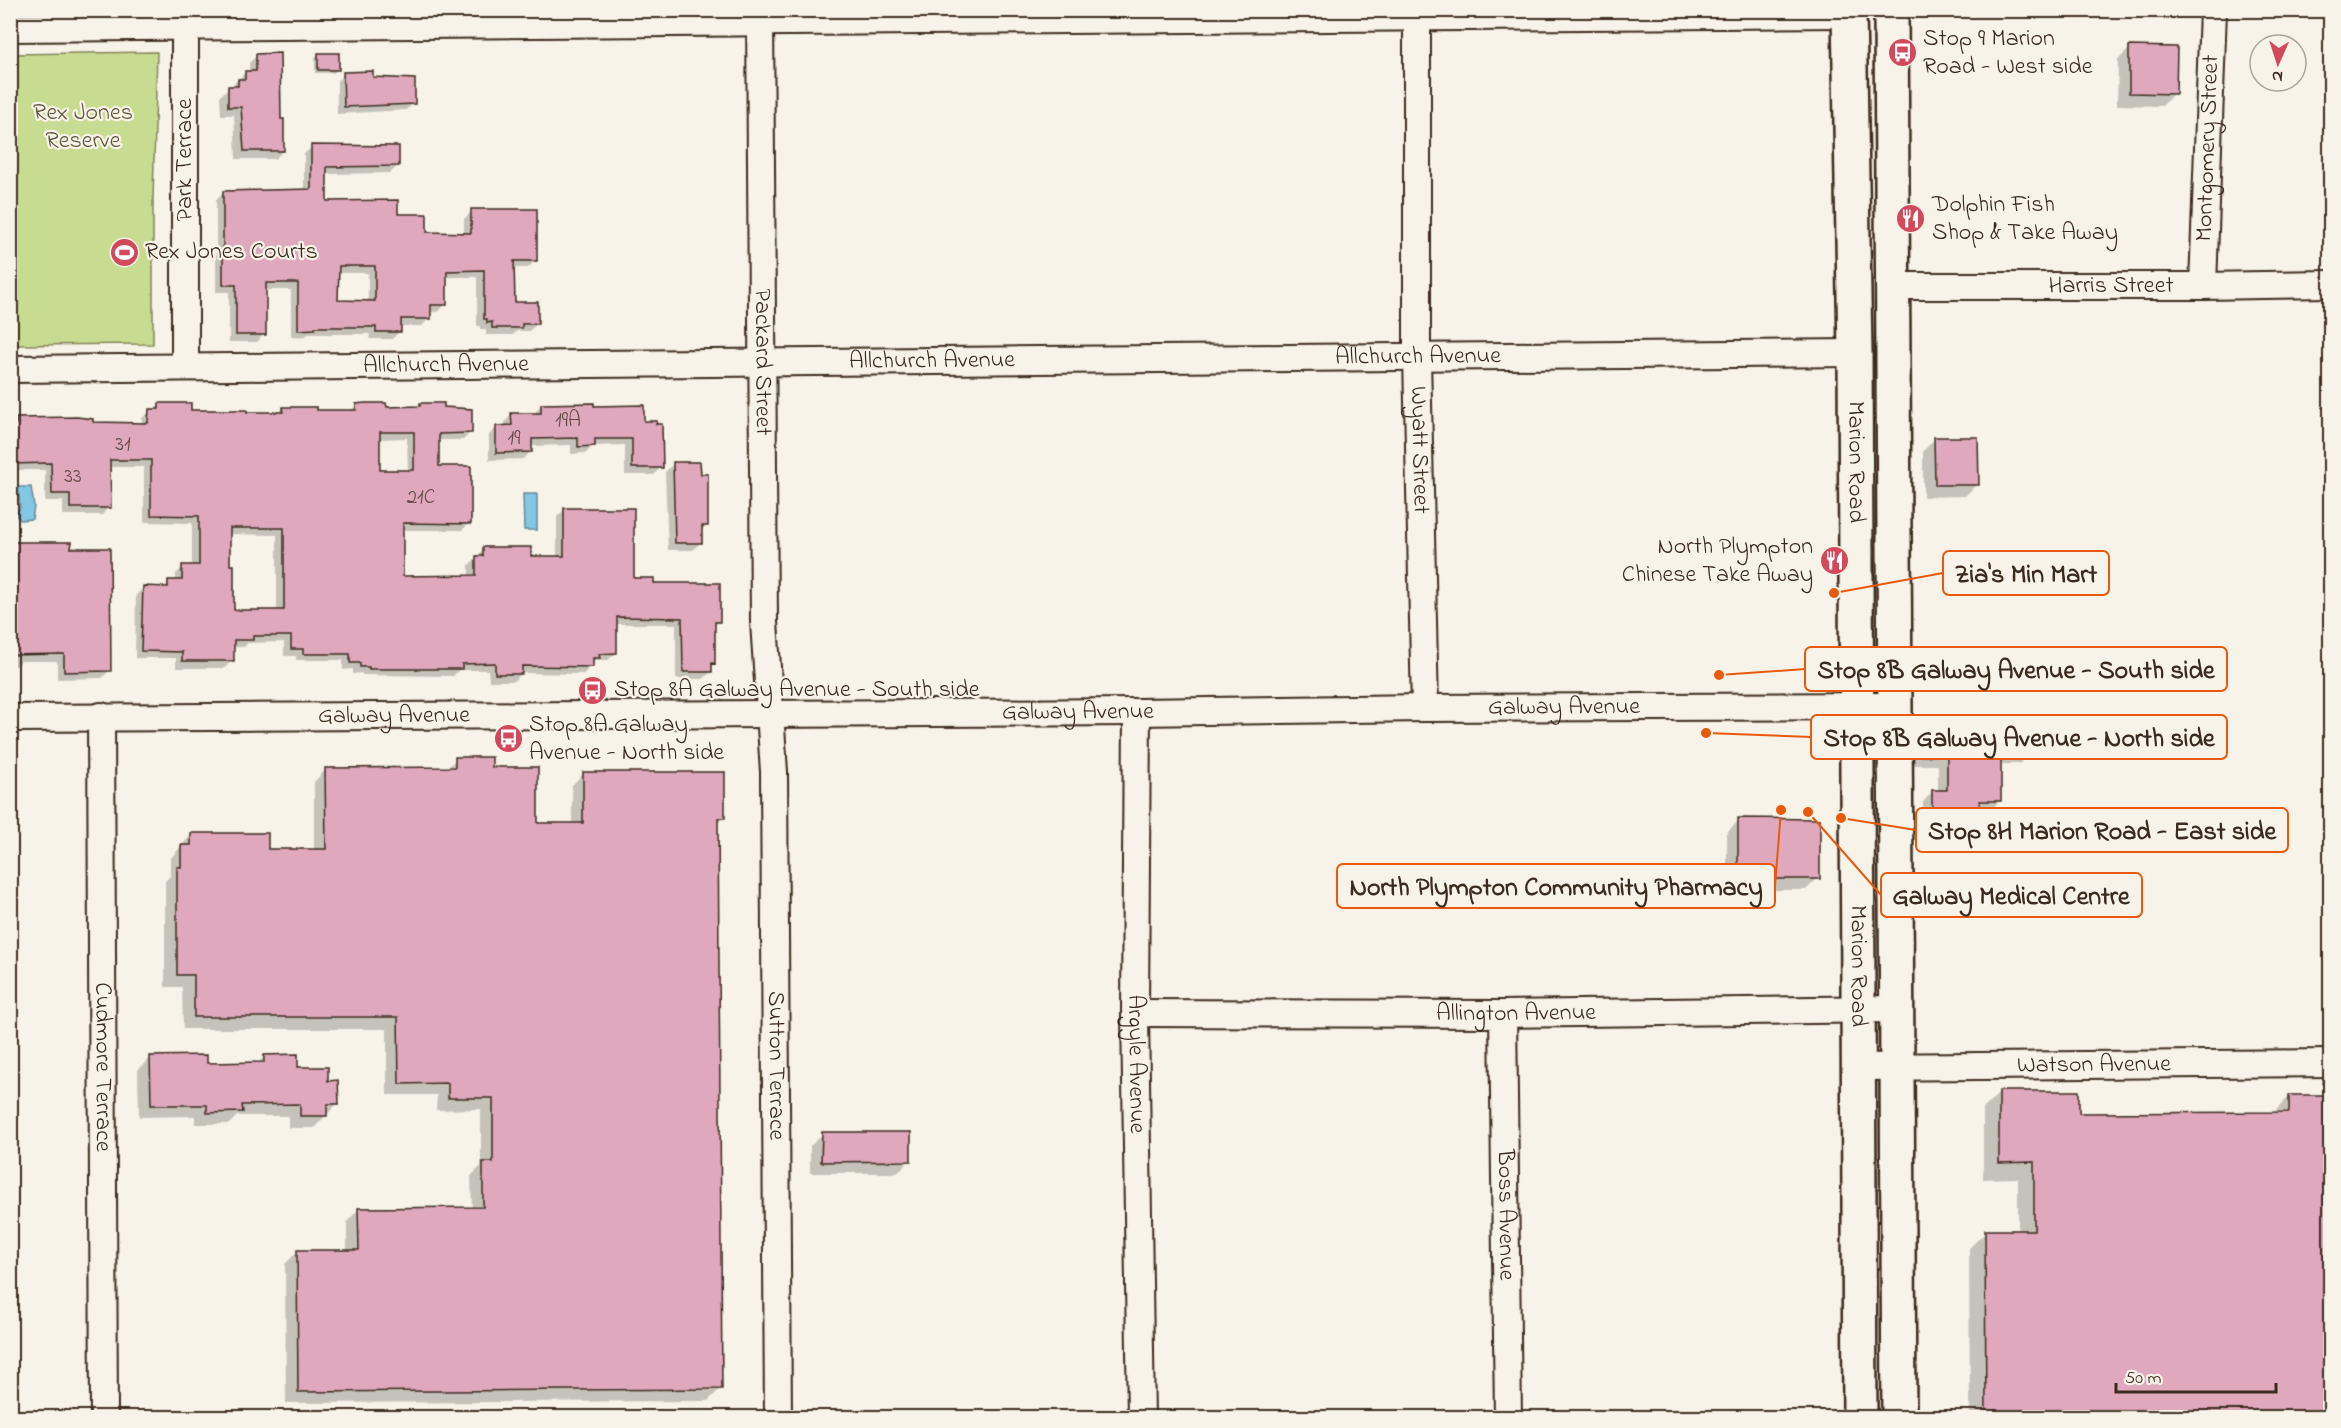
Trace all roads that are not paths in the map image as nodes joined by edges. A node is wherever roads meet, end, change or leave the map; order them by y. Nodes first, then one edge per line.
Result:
1 (1891, 10) edge
2 (2213, 10) edge
3 (1849, 12) edge
4 (1417, 14) edge
5 (760, 16) edge
6 (185, 26) junction
7 (10, 28) edge
8 (2331, 284) edge
9 (1891, 286) junction
10 (2203, 286) junction
11 (1855, 353) junction
12 (1417, 358) junction
13 (761, 363) junction
14 (185, 367) junction
15 (10, 369) edge
16 (1856, 705) junction
17 (1894, 706) junction
18 (1425, 708) junction
19 (1137, 712) junction
20 (769, 714) junction
21 (101, 716) junction
22 (10, 718) edge
23 (1857, 1009) junction
24 (1897, 1009) junction
25 (1135, 1013) junction
26 (1503, 1014) junction
27 (2331, 1063) edge
28 (1858, 1067) junction
29 (1898, 1067) junction
30 (104, 1418) edge
31 (778, 1418) edge
32 (1141, 1418) edge
33 (1508, 1418) edge
34 (1860, 1418) edge
35 (1899, 1418) edge

1 - 9 main road, Marion Road
2 - 10 street, Montgomery Street
3 - 4 street
3 - 11 main road, Marion Road
4 - 5 street
4 - 12 street, Wyatt Street
5 - 6 street
5 - 13 street, Packard Street
6 - 7 street
6 - 14 street, Park Terrace
8 - 10 street, Harris Street
9 - 10 street, Harris Street
9 - 17 main road, Marion Road
11 - 12 street, Allchurch Avenue
11 - 16 main road, Marion Road
12 - 13 street, Allchurch Avenue
12 - 18 street, Wyatt Street
13 - 14 street, Allchurch Avenue
13 - 20 street, Packard Street
14 - 15 street, Allchurch Avenue
16 - 17 street, Galway Avenue
16 - 18 street, Galway Avenue
16 - 23 main road, Marion Road
17 - 24 main road, Marion Road
18 - 19 street, Galway Avenue
19 - 20 street, Galway Avenue
19 - 25 street, Argyle Avenue
20 - 21 street, Galway Avenue
20 - 31 street, Sutton Terrace
21 - 22 street, Galway Avenue
21 - 30 street, Cudmore Terrace
23 - 24 street, Allington Avenue
23 - 26 street, Allington Avenue
23 - 28 main road, Marion Road
24 - 29 main road, Marion Road
25 - 26 street, Allington Avenue
25 - 32 street, Argyle Avenue
26 - 33 street, Boss Avenue
27 - 29 street, Watson Avenue
28 - 29 street, Watson Avenue
28 - 34 main road, Marion Road
29 - 35 main road, Marion Road

